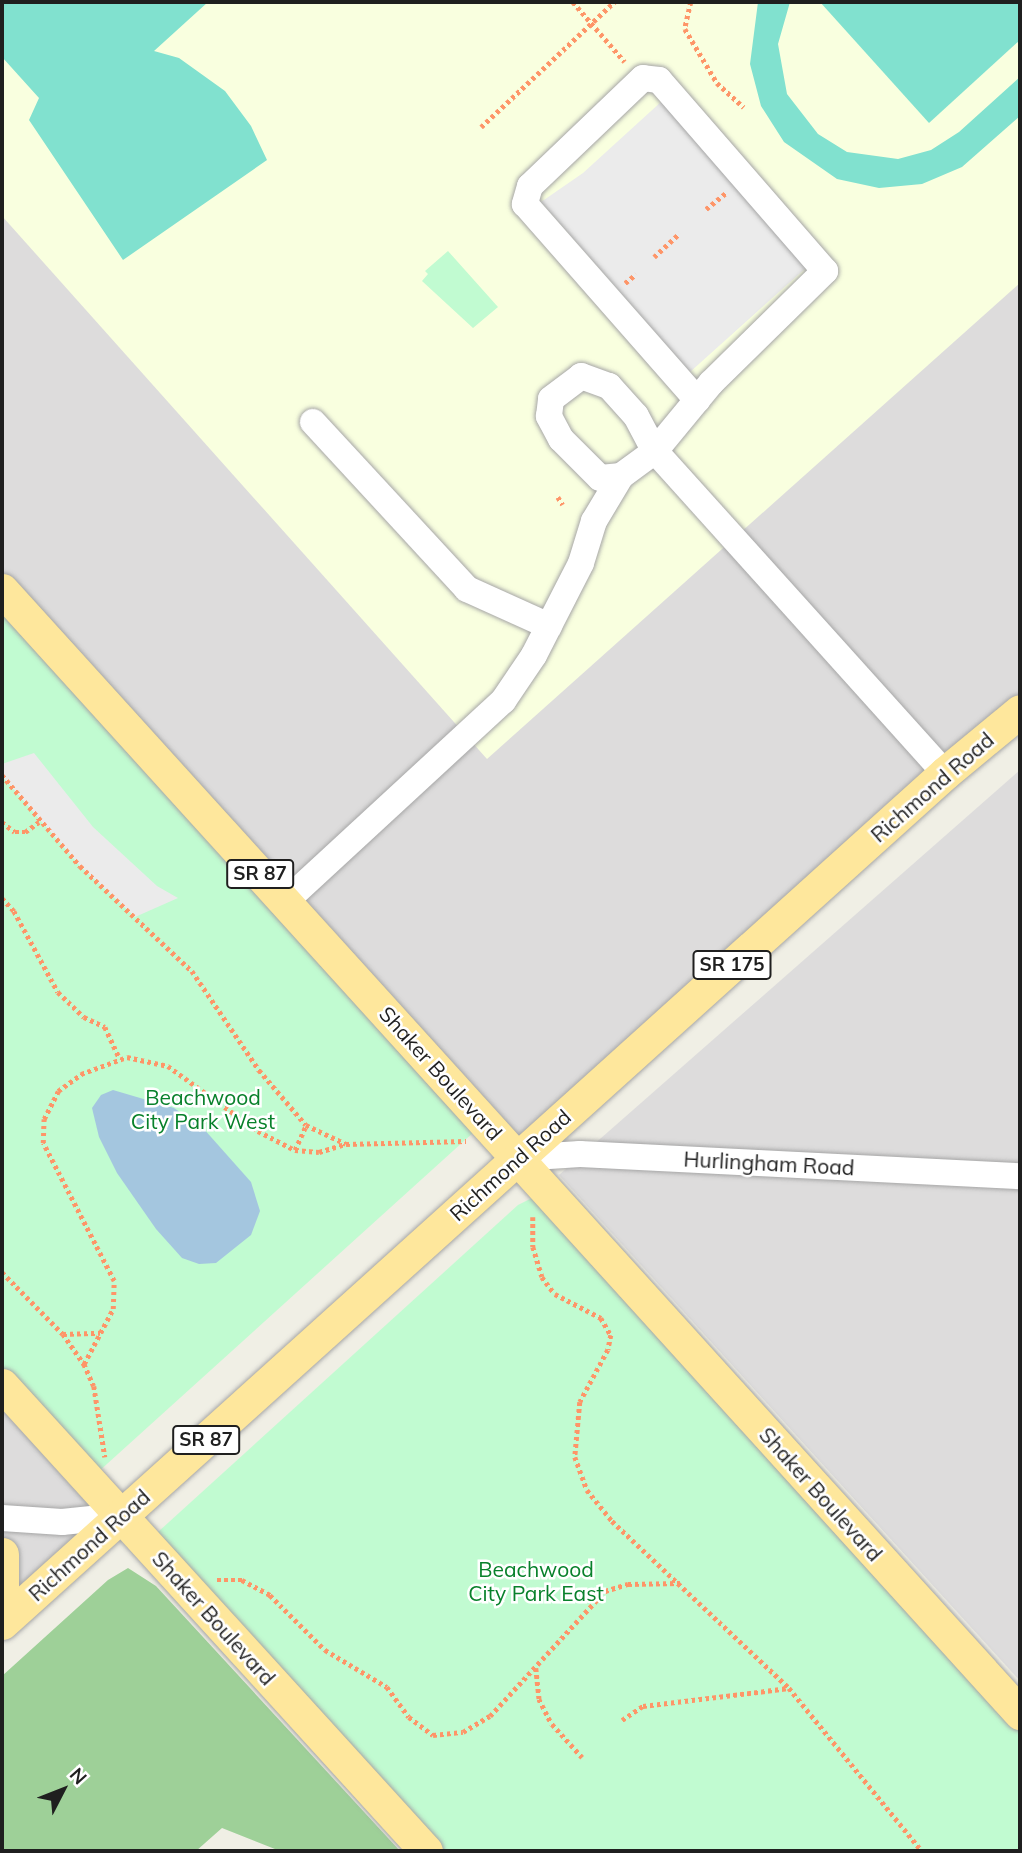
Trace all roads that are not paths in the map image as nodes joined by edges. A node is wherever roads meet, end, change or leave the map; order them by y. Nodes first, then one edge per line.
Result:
1 (697, 400) junction
2 (313, 422) dead end
3 (655, 451) junction
4 (621, 476) junction
5 (2, 590) edge
6 (549, 626) junction
7 (1020, 711) edge
8 (945, 773) junction
9 (285, 902) junction
10 (518, 1158) junction
11 (1020, 1176) edge
12 (2, 1385) edge
13 (121, 1516) junction
14 (2, 1518) edge
15 (2, 1554) edge
16 (2, 1607) edge
17 (2, 1623) edge
18 (1020, 1713) edge
19 (426, 1851) edge

1 - 1 street
1 - 3 street
2 - 6 street
3 - 4 street
3 - 4 street
3 - 8 street
4 - 6 street
5 - 9 main road, Shaker Boulevard / SR 87
6 - 9 street
7 - 8 main road, Richmond Road / SR 175
8 - 10 main road, Richmond Road / SR 175
9 - 10 main road, Shaker Boulevard / SR 87
10 - 11 street, Hurlingham Road
10 - 13 main road, Richmond Road / SR 87
10 - 18 main road, Shaker Boulevard
12 - 13 main road, Shaker Boulevard
13 - 14 street
13 - 17 main road, Richmond Road / SR 87
13 - 19 main road, Shaker Boulevard
15 - 16 main road

